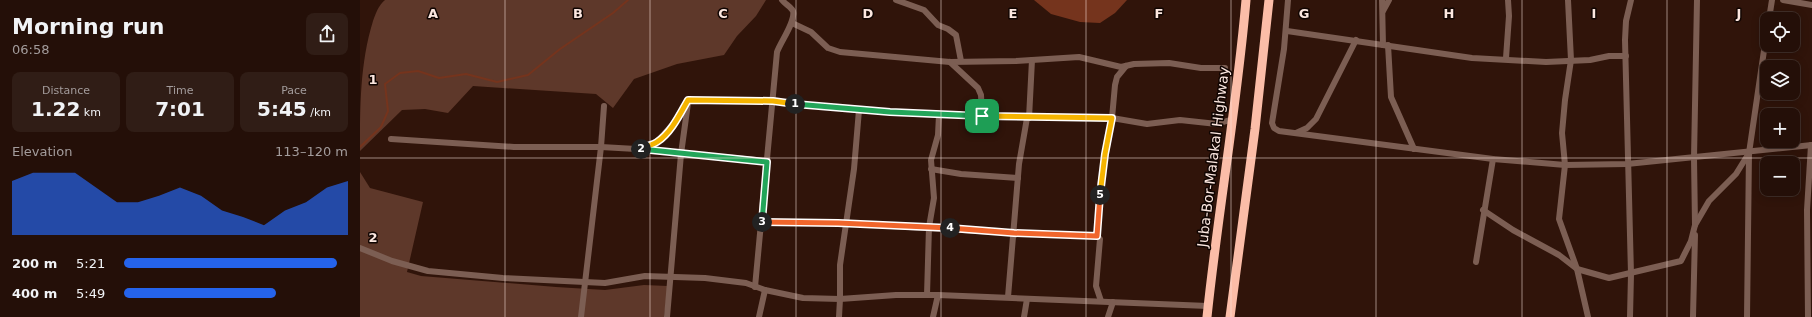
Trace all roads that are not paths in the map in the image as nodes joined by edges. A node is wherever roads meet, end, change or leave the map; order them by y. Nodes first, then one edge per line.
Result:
1 (782, 0) edge
2 (896, 0) edge
3 (1246, 0) edge
4 (1269, 0) edge
5 (1288, 0) edge
6 (1382, 0) edge
7 (1389, 0) edge
8 (1508, 0) edge
9 (1568, 0) edge
10 (1631, 0) edge
11 (1697, 0) edge
12 (1772, 0) edge
13 (1783, 0) edge
14 (1812, 4) edge
15 (1770, 12) edge
16 (1382, 14) junction
17 (792, 23) junction
18 (1287, 31) junction
19 (1356, 40) junction
20 (1385, 45) junction
21 (1764, 52) edge
22 (1626, 56) junction
23 (1506, 58) junction
24 (1032, 60) junction
25 (1571, 60) junction
26 (961, 61) junction
27 (950, 62) junction
28 (1126, 66) junction
29 (1225, 68) dead end
30 (688, 100) junction
31 (773, 101) junction
32 (604, 106) dead end
33 (859, 110) junction
34 (939, 115) junction
35 (982, 116) junction
36 (1028, 118) junction
37 (1112, 118) junction
38 (1233, 119) junction
39 (1296, 133) junction
40 (391, 139) dead end
41 (1812, 145) edge
42 (601, 147) junction
43 (636, 149) junction
44 (1414, 149) junction
45 (1749, 152) junction
46 (681, 154) junction
47 (1694, 158) junction
48 (1494, 159) junction
49 (767, 162) junction
50 (1627, 164) junction
51 (1565, 165) junction
52 (931, 169) junction
53 (1018, 178) junction
54 (1483, 210) junction
55 (762, 222) junction
56 (846, 224) junction
57 (1695, 225) junction
58 (929, 228) junction
59 (1014, 233) junction
60 (1097, 236) junction
61 (360, 248) edge
62 (1476, 262) dead end
63 (1578, 270) junction
64 (1631, 274) junction
65 (670, 277) junction
66 (585, 281) junction
67 (755, 287) junction
68 (765, 290) junction
69 (926, 295) junction
70 (938, 295) junction
71 (1008, 297) junction
72 (840, 299) junction
73 (1027, 299) junction
74 (1101, 301) junction
75 (1113, 302) junction
76 (1208, 306) junction
77 (581, 317) edge
78 (667, 317) edge
79 (759, 317) edge
80 (839, 317) edge
81 (933, 317) edge
82 (1024, 317) edge
83 (1108, 317) edge
84 (1207, 317) edge
85 (1230, 317) edge
86 (1588, 317) edge
87 (1630, 317) edge
88 (1693, 317) edge
89 (1747, 317) edge
90 (1808, 317) edge

1 - 17 street
2 - 26 street
3 - 38 highway, Juba-Bor-Malakal Highway
4 - 85 highway
5 - 18 street
6 - 16 street
7 - 16 street
8 - 23 street
9 - 25 street
10 - 22 street
11 - 47 street
12 - 15 street
13 - 14 street
16 - 20 street
17 - 27 street
17 - 31 street
18 - 19 street
18 - 39 street
19 - 20 street
19 - 39 street
20 - 23 street
20 - 44 street
21 - 45 street
22 - 25 street
22 - 50 street
23 - 25 street
24 - 26 street
24 - 28 street
24 - 36 street
25 - 51 street
26 - 27 street
27 - 35 street
28 - 29 street
28 - 37 street
30 - 31 street
30 - 43 street
30 - 46 street
31 - 33 street
31 - 49 street
32 - 42 street
33 - 34 street
33 - 56 street
34 - 35 street
34 - 52 street
35 - 36 street
36 - 37 street
36 - 53 street
37 - 38 street
37 - 60 street
38 - 76 highway, Juba-Bor-Malakal Highway
39 - 44 street
40 - 42 street
41 - 45 street
41 - 90 street
42 - 43 street
42 - 66 street
43 - 46 street
44 - 48 street
45 - 47 street
45 - 57 street
45 - 89 street
46 - 49 street
46 - 65 street
47 - 50 street
47 - 57 street
48 - 51 street
48 - 54 street
49 - 55 street
50 - 51 street
50 - 64 street
51 - 63 street
52 - 53 street
52 - 58 street
53 - 59 street
54 - 62 street
54 - 63 street
55 - 56 street
55 - 67 street
56 - 58 street
56 - 72 street
57 - 64 street
57 - 88 street
58 - 59 street
58 - 69 street
59 - 60 street
59 - 71 street
60 - 74 street
61 - 66 street
63 - 64 street
63 - 86 street
64 - 87 street
65 - 66 street
65 - 67 street
65 - 78 street
66 - 77 street
67 - 68 street
68 - 72 street
68 - 79 street
69 - 70 street
69 - 72 street
70 - 71 street
70 - 81 street
71 - 73 street
72 - 80 street
73 - 74 street
73 - 82 street
74 - 75 street
75 - 76 street
75 - 83 street
76 - 84 highway, Juba-Bor-Malakal Highway

